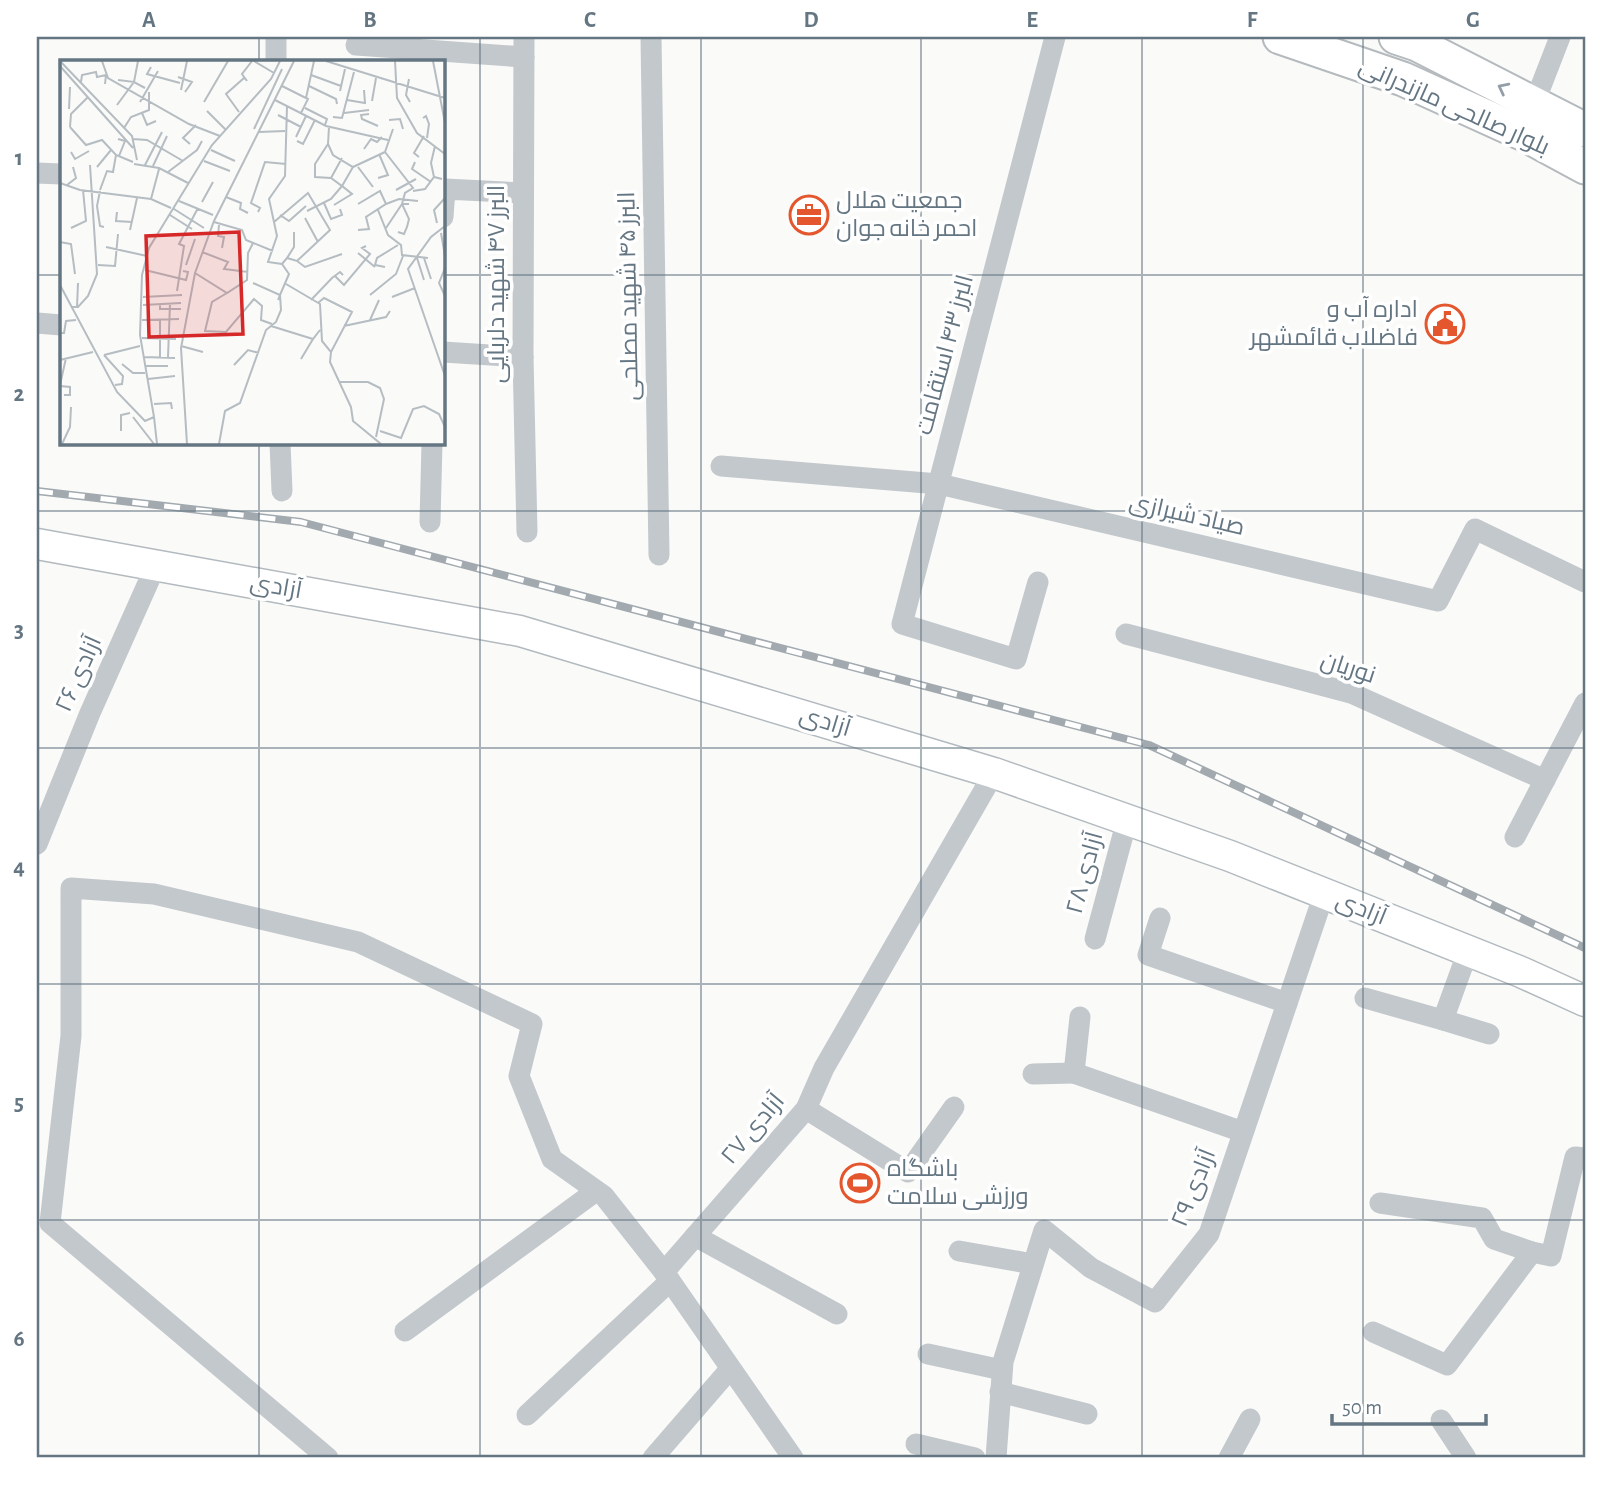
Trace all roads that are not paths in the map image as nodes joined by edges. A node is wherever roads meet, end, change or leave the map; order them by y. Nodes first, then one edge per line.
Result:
1 (276, 37) edge
2 (651, 37) edge
3 (1055, 37) edge
4 (1280, 37) edge
5 (1560, 37) edge
6 (1405, 38) edge
7 (356, 45) dead end
8 (524, 47) edge
9 (276, 60) edge
10 (1534, 104) junction
11 (1585, 130) edge
12 (1585, 167) edge
13 (37, 173) edge
14 (60, 174) edge
15 (444, 189) edge
16 (523, 193) junction
17 (37, 323) edge
18 (60, 325) edge
19 (444, 352) edge
20 (523, 357) junction
21 (280, 444) edge
22 (432, 444) edge
23 (721, 467) dead end
24 (939, 484) junction
25 (282, 491) dead end
26 (430, 522) dead end
27 (527, 532) dead end
28 (37, 544) edge
29 (659, 555) dead end
30 (156, 565) junction
31 (1038, 582) dead end
32 (1585, 582) edge
33 (1126, 634) dead end
34 (1585, 702) edge
35 (995, 773) junction
36 (1545, 780) junction
37 (1127, 820) junction
38 (1515, 837) dead end
39 (37, 844) edge
40 (1324, 894) junction
41 (1160, 918) dead end
42 (1095, 939) dead end
43 (1468, 951) junction
44 (1365, 998) dead end
45 (1585, 1001) edge
46 (1287, 1003) junction
47 (1080, 1017) dead end
48 (1443, 1020) junction
49 (1489, 1034) dead end
50 (1074, 1073) junction
51 (1033, 1074) dead end
52 (954, 1107) dead end
53 (806, 1109) junction
54 (1244, 1132) junction
55 (1585, 1158) edge
56 (596, 1191) junction
57 (1380, 1203) dead end
58 (695, 1236) junction
59 (959, 1251) dead end
60 (1532, 1252) junction
61 (1033, 1265) junction
62 (667, 1276) junction
63 (837, 1314) dead end
64 (405, 1331) dead end
65 (1373, 1332) dead end
66 (928, 1354) dead end
67 (730, 1369) junction
68 (1002, 1370) junction
69 (1000, 1392) junction
70 (1087, 1414) dead end
71 (527, 1415) dead end
72 (1250, 1419) dead end
73 (1441, 1420) dead end
74 (916, 1444) dead end
75 (783, 1455) edge
76 (328, 1458) edge
77 (653, 1458) edge
78 (975, 1458) edge
79 (996, 1458) edge
80 (1229, 1458) edge
81 (1466, 1458) edge

1 - 9 street
2 - 29 street, البرز ۴۵ شهید مصلحی
3 - 24 street, البرز ۴۳ استقامت
4 - 12 main road, بلوار صالحی مازندرانی
5 - 10 street
10 -> 6 main road, بلوار صالحی مازندرانی
7 - 8 street
8 - 16 street, البرز ۴۷ شهید دلربایی
10 - 11 main road, بلوار صالحی مازندرانی
13 - 14 street
15 - 16 street
16 - 20 street, البرز ۴۷ شهید دلربایی
17 - 18 street
19 - 20 street
20 - 27 street, البرز ۴۷ شهید دلربایی
21 - 25 street
22 - 26 street
23 - 24 street, صیاد شیرازی
24 - 31 street, البرز ۴۳ استقامت
24 - 32 street, صیاد شیرازی
28 - 30 main road, آزادی
30 - 35 main road, آزادی
30 - 39 street, آزادی ۲۶
33 - 36 street, نوریان
34 - 36 street
35 - 37 main road, آزادی
35 - 53 street, آزادی ۲۷
36 - 38 street
37 - 40 main road, آزادی
37 - 42 street, آزادی ۲۸
40 - 43 main road, آزادی
40 - 46 street, آزادی ۲۹
41 - 46 street
43 - 45 main road, آزادی
43 - 48 street
44 - 48 street
46 - 54 street, آزادی ۲۹
47 - 50 street
48 - 49 street
50 - 51 street
50 - 54 street
52 - 53 street
53 - 58 street, آزادی ۲۷
54 - 61 street, آزادی ۲۹
55 - 60 street
56 - 62 street
56 - 64 street
56 - 76 street
57 - 60 street
58 - 62 street, آزادی ۲۷
58 - 63 street
59 - 61 street
60 - 65 street
61 - 68 street, آزادی ۲۹
62 - 67 street
62 - 71 street, آزادی ۲۷
66 - 68 street
67 - 75 street
67 - 77 street
68 - 69 street, آزادی ۲۹
69 - 70 street
69 - 79 street, آزادی ۲۹
72 - 80 street
73 - 81 street
74 - 78 street

